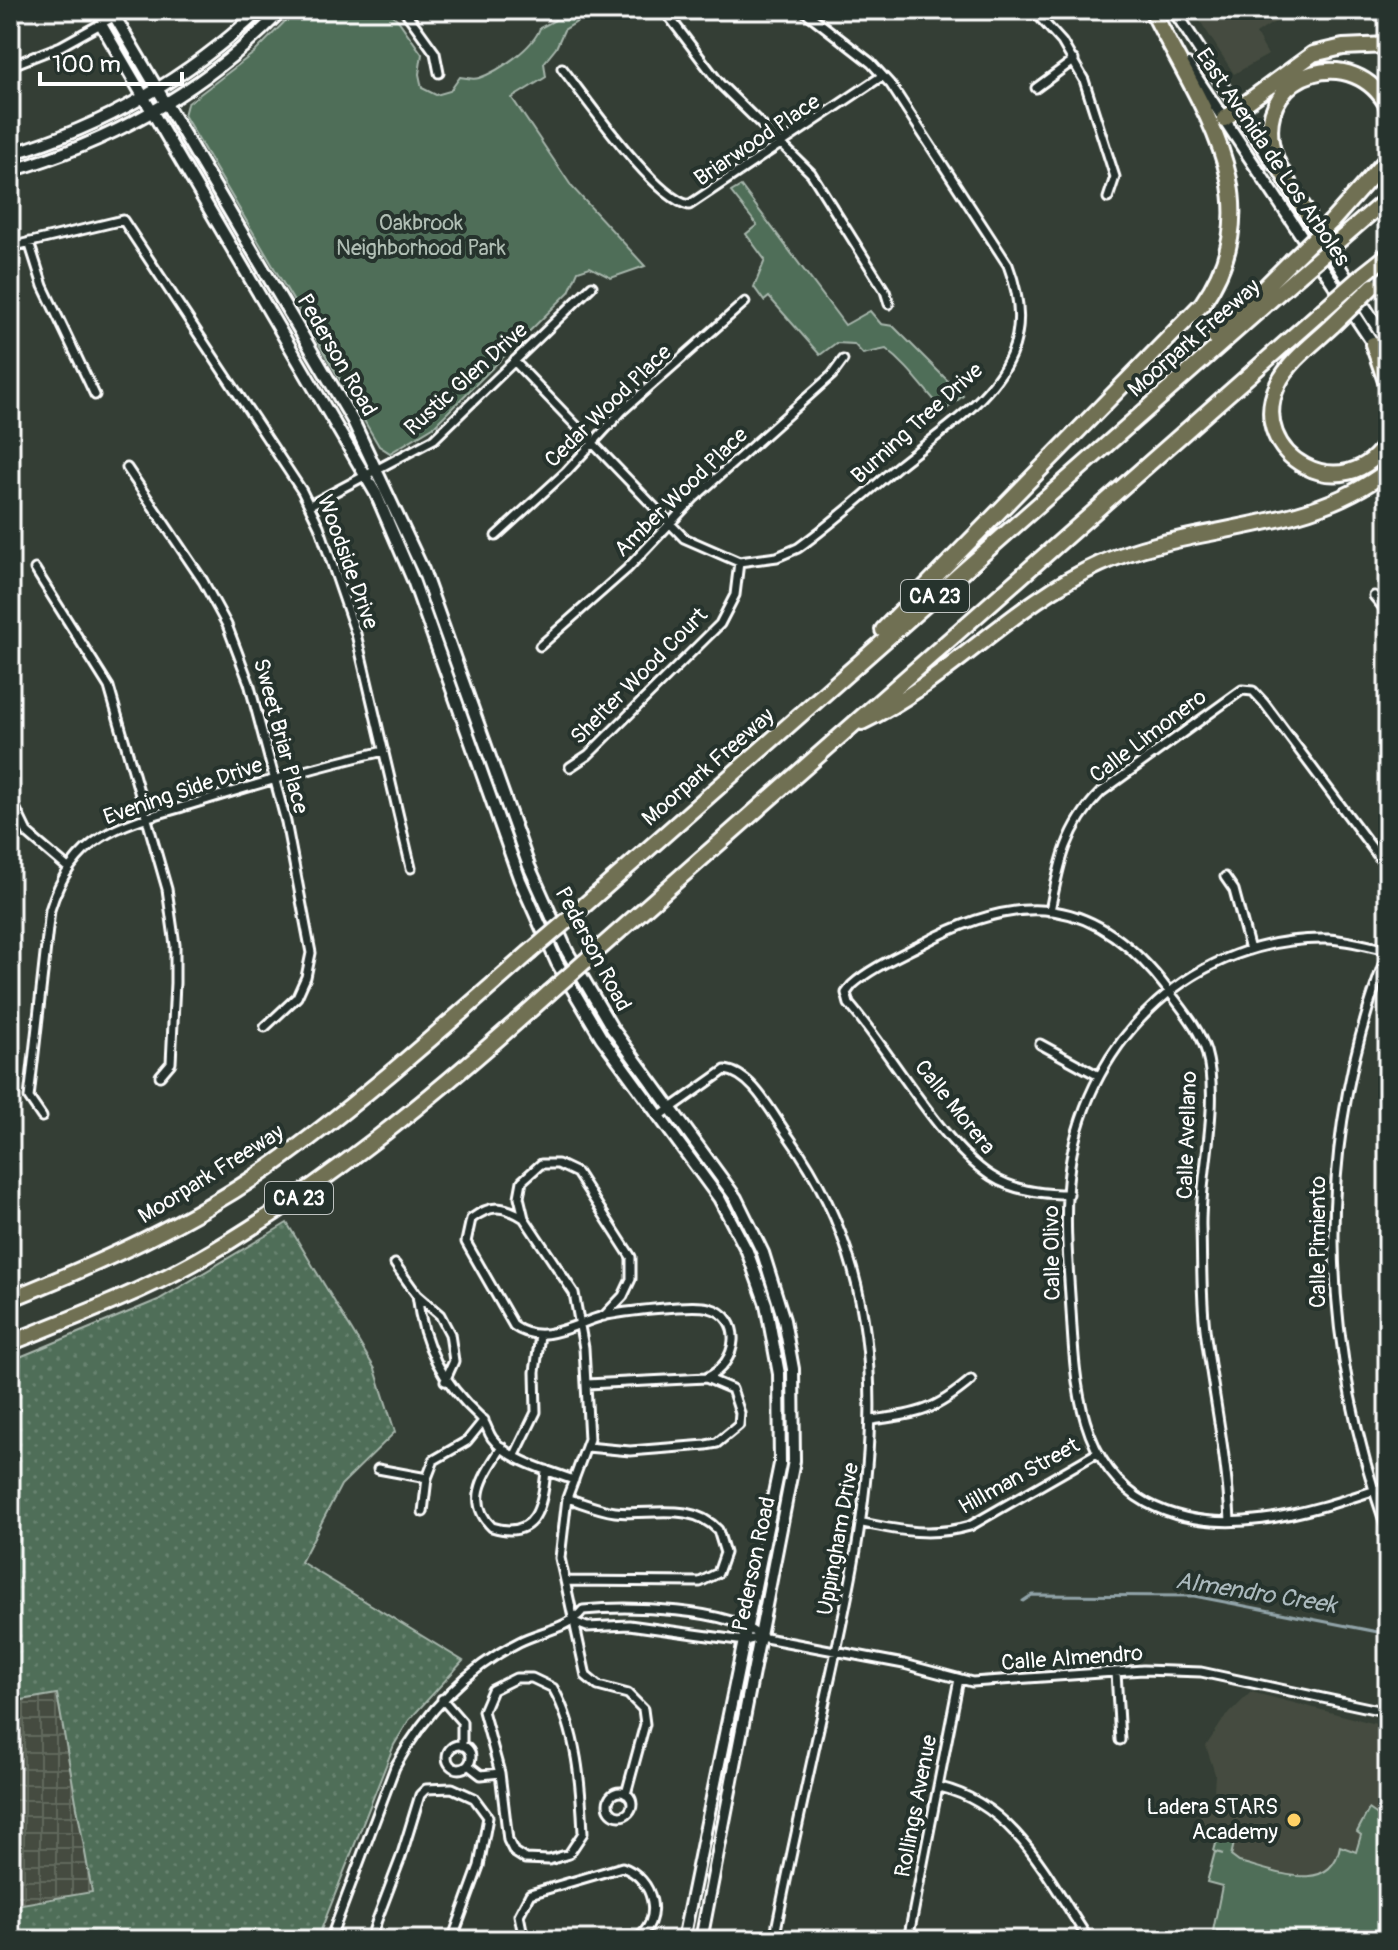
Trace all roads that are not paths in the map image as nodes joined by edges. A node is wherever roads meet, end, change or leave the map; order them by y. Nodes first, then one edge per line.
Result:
1 (126, 10) edge
2 (260, 10) edge
3 (282, 10) edge
4 (404, 10) edge
5 (664, 10) edge
6 (1033, 10) edge
7 (1174, 10) edge
8 (808, 12) edge
9 (1152, 12) edge
10 (115, 17) junction
11 (102, 26) junction
12 (1388, 45) edge
13 (1074, 60) junction
14 (10, 66) edge
15 (562, 68) dead end
16 (439, 73) dead end
17 (882, 76) junction
18 (1036, 88) dead end
19 (157, 90) junction
20 (143, 98) junction
21 (166, 104) junction
22 (1388, 107) edge
23 (1236, 109) junction
24 (151, 112) junction
25 (1224, 119) junction
26 (782, 144) junction
27 (10, 154) edge
28 (1388, 158) edge
29 (10, 171) edge
30 (1108, 198) dead end
31 (1388, 198) edge
32 (1307, 214) junction
33 (29, 242) junction
34 (10, 247) edge
35 (1388, 258) edge
36 (1368, 280) junction
37 (592, 286) dead end
38 (745, 302) dead end
39 (889, 304) dead end
40 (1381, 344) edge
41 (843, 360) dead end
42 (514, 361) junction
43 (1388, 367) edge
44 (1388, 387) edge
45 (95, 395) dead end
46 (1131, 422) junction
47 (1388, 440) edge
48 (592, 443) junction
49 (127, 468) dead end
50 (1388, 470) edge
51 (379, 471) junction
52 (367, 477) junction
53 (310, 505) junction
54 (668, 525) junction
55 (496, 536) dead end
56 (739, 562) junction
57 (35, 569) dead end
58 (1374, 596) dead end
59 (1388, 613) edge
60 (540, 646) dead end
61 (844, 731) junction
62 (772, 740) junction
63 (384, 751) junction
64 (570, 767) dead end
65 (273, 779) junction
66 (10, 797) edge
67 (146, 819) junction
68 (68, 868) junction
69 (411, 868) dead end
70 (1388, 869) edge
71 (1225, 877) dead end
72 (1050, 911) junction
73 (1250, 950) junction
74 (1388, 950) edge
75 (1169, 991) junction
76 (846, 993) joint
77 (265, 1027) dead end
78 (1040, 1044) dead end
79 (160, 1076) dead end
80 (1099, 1076) junction
81 (672, 1107) junction
82 (660, 1116) junction
83 (42, 1117) dead end
84 (1069, 1194) junction
85 (524, 1218) junction
86 (395, 1264) dead end
87 (417, 1295) junction
88 (10, 1299) edge
89 (604, 1316) junction
90 (582, 1324) junction
91 (540, 1335) junction
92 (10, 1343) edge
93 (706, 1378) junction
94 (971, 1380) dead end
95 (445, 1381) junction
96 (587, 1384) junction
97 (484, 1420) junction
98 (872, 1420) junction
99 (502, 1447) junction
100 (587, 1447) junction
101 (1097, 1453) junction
102 (515, 1455) junction
103 (378, 1469) dead end
104 (546, 1470) junction
105 (427, 1478) junction
106 (574, 1480) junction
107 (1388, 1486) edge
108 (1373, 1490) junction
109 (567, 1498) junction
110 (423, 1512) dead end
111 (1230, 1521) junction
112 (863, 1523) junction
113 (1388, 1533) edge
114 (565, 1581) junction
115 (574, 1622) junction
116 (748, 1625) junction
117 (760, 1637) junction
118 (745, 1641) junction
119 (836, 1650) junction
120 (1116, 1672) junction
121 (959, 1679) junction
122 (442, 1699) junction
123 (1388, 1712) edge
124 (1120, 1740) dead end
125 (462, 1746) junction
126 (468, 1765) junction
127 (456, 1769) junction
128 (500, 1773) junction
129 (940, 1787) junction
130 (452, 1788) junction
131 (626, 1794) dead end
132 (908, 1938) edge
133 (330, 1940) edge
134 (376, 1940) edge
135 (452, 1940) edge
136 (524, 1940) edge
137 (635, 1940) edge
138 (683, 1940) edge
139 (701, 1940) edge
140 (774, 1940) edge
141 (923, 1940) edge
142 (1089, 1940) edge

1 - 10 street
2 - 19 street
3 - 21 street
4 - 16 street
5 - 26 street
6 - 13 street
7 - 23 street, East Avenida de Los Arboles
8 - 17 street, Burning Tree Drive
9 - 25 street, East Avenida de Los Arboles
9 - 62 highway
10 - 11 street
10 - 19 street, Pederson Road
11 - 14 street
11 - 20 street, Pederson Road
12 - 23 highway
13 - 18 street
13 - 30 street
15 - 26 street, Briarwood Place
17 - 26 street, Briarwood Place
17 - 56 street, Burning Tree Drive
19 - 20 street
19 - 21 street, Pederson Road
20 - 24 street, Pederson Road
20 - 27 street
21 - 24 street
21 - 51 street, Pederson Road
22 - 32 highway
23 - 25 highway
23 - 32 street, East Avenida de Los Arboles
24 - 29 street
24 - 52 street, Pederson Road
25 - 40 street, East Avenida de Los Arboles
26 - 39 street
28 - 46 highway, bridge
31 - 46 highway, Moorpark Freeway / CA 23, bridge
32 - 40 street, East Avenida de Los Arboles
33 - 34 street
33 - 45 street
33 - 53 street, Woodside Drive
35 - 36 highway, CA 23
36 - 47 highway, bridge
36 - 61 highway, CA 23, bridge
37 - 42 street, Rustic Glen Drive
38 - 48 street, Cedar Wood Place
40 - 43 street, East Avenida de Los Arboles
40 - 44 highway
41 - 54 street, Amber Wood Place
42 - 48 street, Burning Tree Drive
42 - 51 street, Rustic Glen Drive
46 - 62 highway, Moorpark Freeway / CA 23
48 - 54 street, Burning Tree Drive
48 - 55 street, Cedar Wood Place
49 - 65 street, Sweet Briar Place
50 - 61 highway
51 - 52 street, Rustic Glen Drive
51 - 81 street, Pederson Road
52 - 53 street, Rustic Glen Drive
52 - 82 street, Pederson Road
53 - 63 street, Woodside Drive
54 - 56 street, Burning Tree Drive
54 - 60 street, Amber Wood Place
56 - 64 street, Shelter Wood Court
57 - 67 street
58 - 59 street
61 - 92 highway, CA 23, bridge
62 - 88 highway, Moorpark Freeway / CA 23, bridge
63 - 65 street, Evening Side Drive
63 - 69 street, Woodside Drive
65 - 67 street, Evening Side Drive
65 - 77 street, Sweet Briar Place
66 - 68 street
67 - 68 street, Evening Side Drive
67 - 79 street
68 - 83 street, Evening Side Drive
70 - 72 street, Calle Limonero
71 - 73 street
72 - 75 street, Calle Avellano
72 - 76 street, Calle Avellano
73 - 74 street, Calle Olivo
73 - 75 street, Calle Olivo
74 - 108 street, Calle Pimiento
75 - 80 street, Calle Olivo
75 - 111 street, Calle Avellano
76 - 84 street, Calle Morera
78 - 80 street
80 - 84 street, Calle Olivo
81 - 82 street, Uppingham Drive
81 - 98 street, Uppingham Drive
81 - 117 street, Pederson Road
82 - 116 street, Pederson Road
84 - 101 street, Calle Olivo
85 - 89 street
85 - 90 street
85 - 91 street
86 - 87 street
87 - 95 street
87 - 95 street
89 - 90 street
89 - 93 street
90 - 91 street
90 - 96 street
91 - 102 street
93 - 96 street
93 - 100 street
94 - 98 street
95 - 97 street
96 - 100 street
97 - 99 street
97 - 105 street
98 - 112 street, Uppingham Drive
99 - 102 street
99 - 104 street
100 - 106 street
101 - 111 street, Calle Olivo
101 - 112 street, Hillman Street
102 - 104 street
103 - 105 street
104 - 106 street
105 - 110 street
106 - 109 street
107 - 108 street, Calle Olivo
108 - 111 street, Calle Olivo
108 - 113 street, Calle Pimiento
109 - 114 street
109 - 114 street
112 - 119 street, Uppingham Drive
114 - 115 street
115 - 116 street
115 - 118 street
115 - 122 street
115 - 131 street
116 - 117 street
116 - 118 street, Pederson Road
117 - 118 street
117 - 119 street, Calle Almendro
117 - 139 street, Pederson Road
118 - 138 street, Pederson Road
119 - 121 street, Calle Almendro
119 - 140 street, Uppingham Drive
120 - 121 street, Calle Almendro
120 - 123 street, Calle Almendro
120 - 124 street
121 - 129 street, Rollings Avenue
122 - 125 street
122 - 133 street
125 - 126 street
125 - 127 street
126 - 127 street
126 - 128 street
127 - 130 street
128 - 128 street
129 - 132 street, Rollings Avenue
129 - 142 street
130 - 134 street
130 - 135 street
132 - 141 street
136 - 137 street

